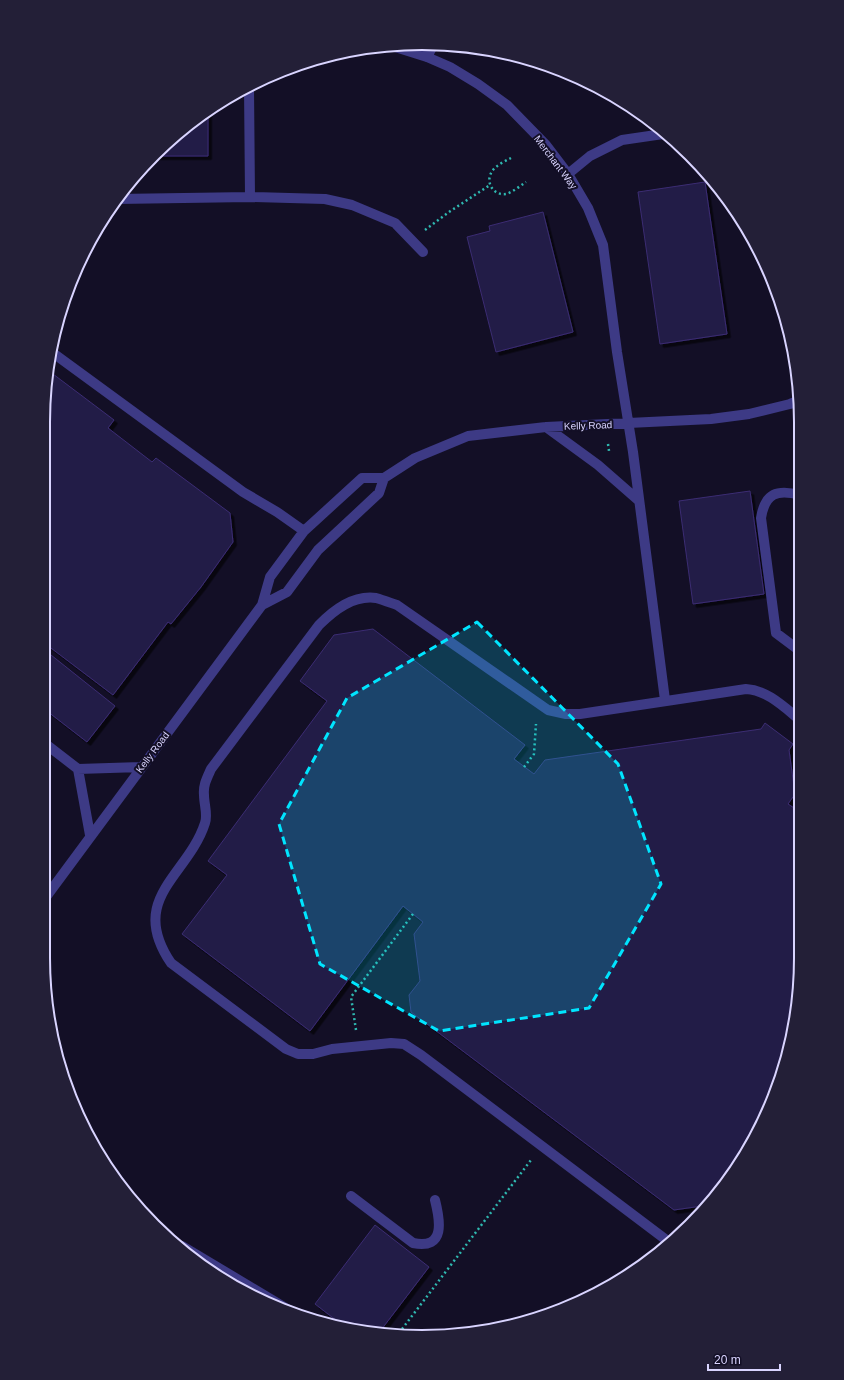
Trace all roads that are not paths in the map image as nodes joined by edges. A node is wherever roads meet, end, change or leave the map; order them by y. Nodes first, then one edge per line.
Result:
1 (431, 50) edge
2 (407, 51) edge
3 (427, 57) junction
4 (249, 93) edge
5 (658, 135) edge
6 (568, 174) junction
7 (250, 197) junction
8 (125, 199) edge
9 (423, 252) dead end
10 (56, 355) edge
11 (793, 403) edge
12 (629, 424) junction
13 (546, 427) junction
14 (384, 478) junction
15 (794, 493) edge
16 (638, 500) junction
17 (304, 532) junction
18 (262, 605) junction
19 (794, 646) edge
20 (665, 700) junction
21 (794, 715) edge
22 (50, 747) edge
23 (141, 767) junction
24 (78, 769) junction
25 (90, 835) junction
26 (50, 890) edge
27 (351, 1196) dead end
28 (435, 1200) dead end
29 (665, 1239) edge

1 - 3 street
2 - 3 street, Merchant Way
3 - 6 street, Merchant Way
4 - 7 street
5 - 6 street
6 - 12 street, Merchant Way
7 - 8 street
7 - 9 street
10 - 17 street
11 - 12 street, Kelly Road
12 - 13 street, Kelly Road
12 - 16 street, Merchant Way
13 - 14 street, Kelly Road
13 - 16 street
14 - 17 street, Kelly Road
14 - 18 street, Kelly Road
15 - 19 street
16 - 20 street, Merchant Way
17 - 18 street, Kelly Road
18 - 23 street, Kelly Road
20 - 21 street
20 - 29 street
22 - 24 street
23 - 24 street
23 - 25 street, Kelly Road
24 - 25 street
25 - 26 street, Kelly Road
27 - 28 street

